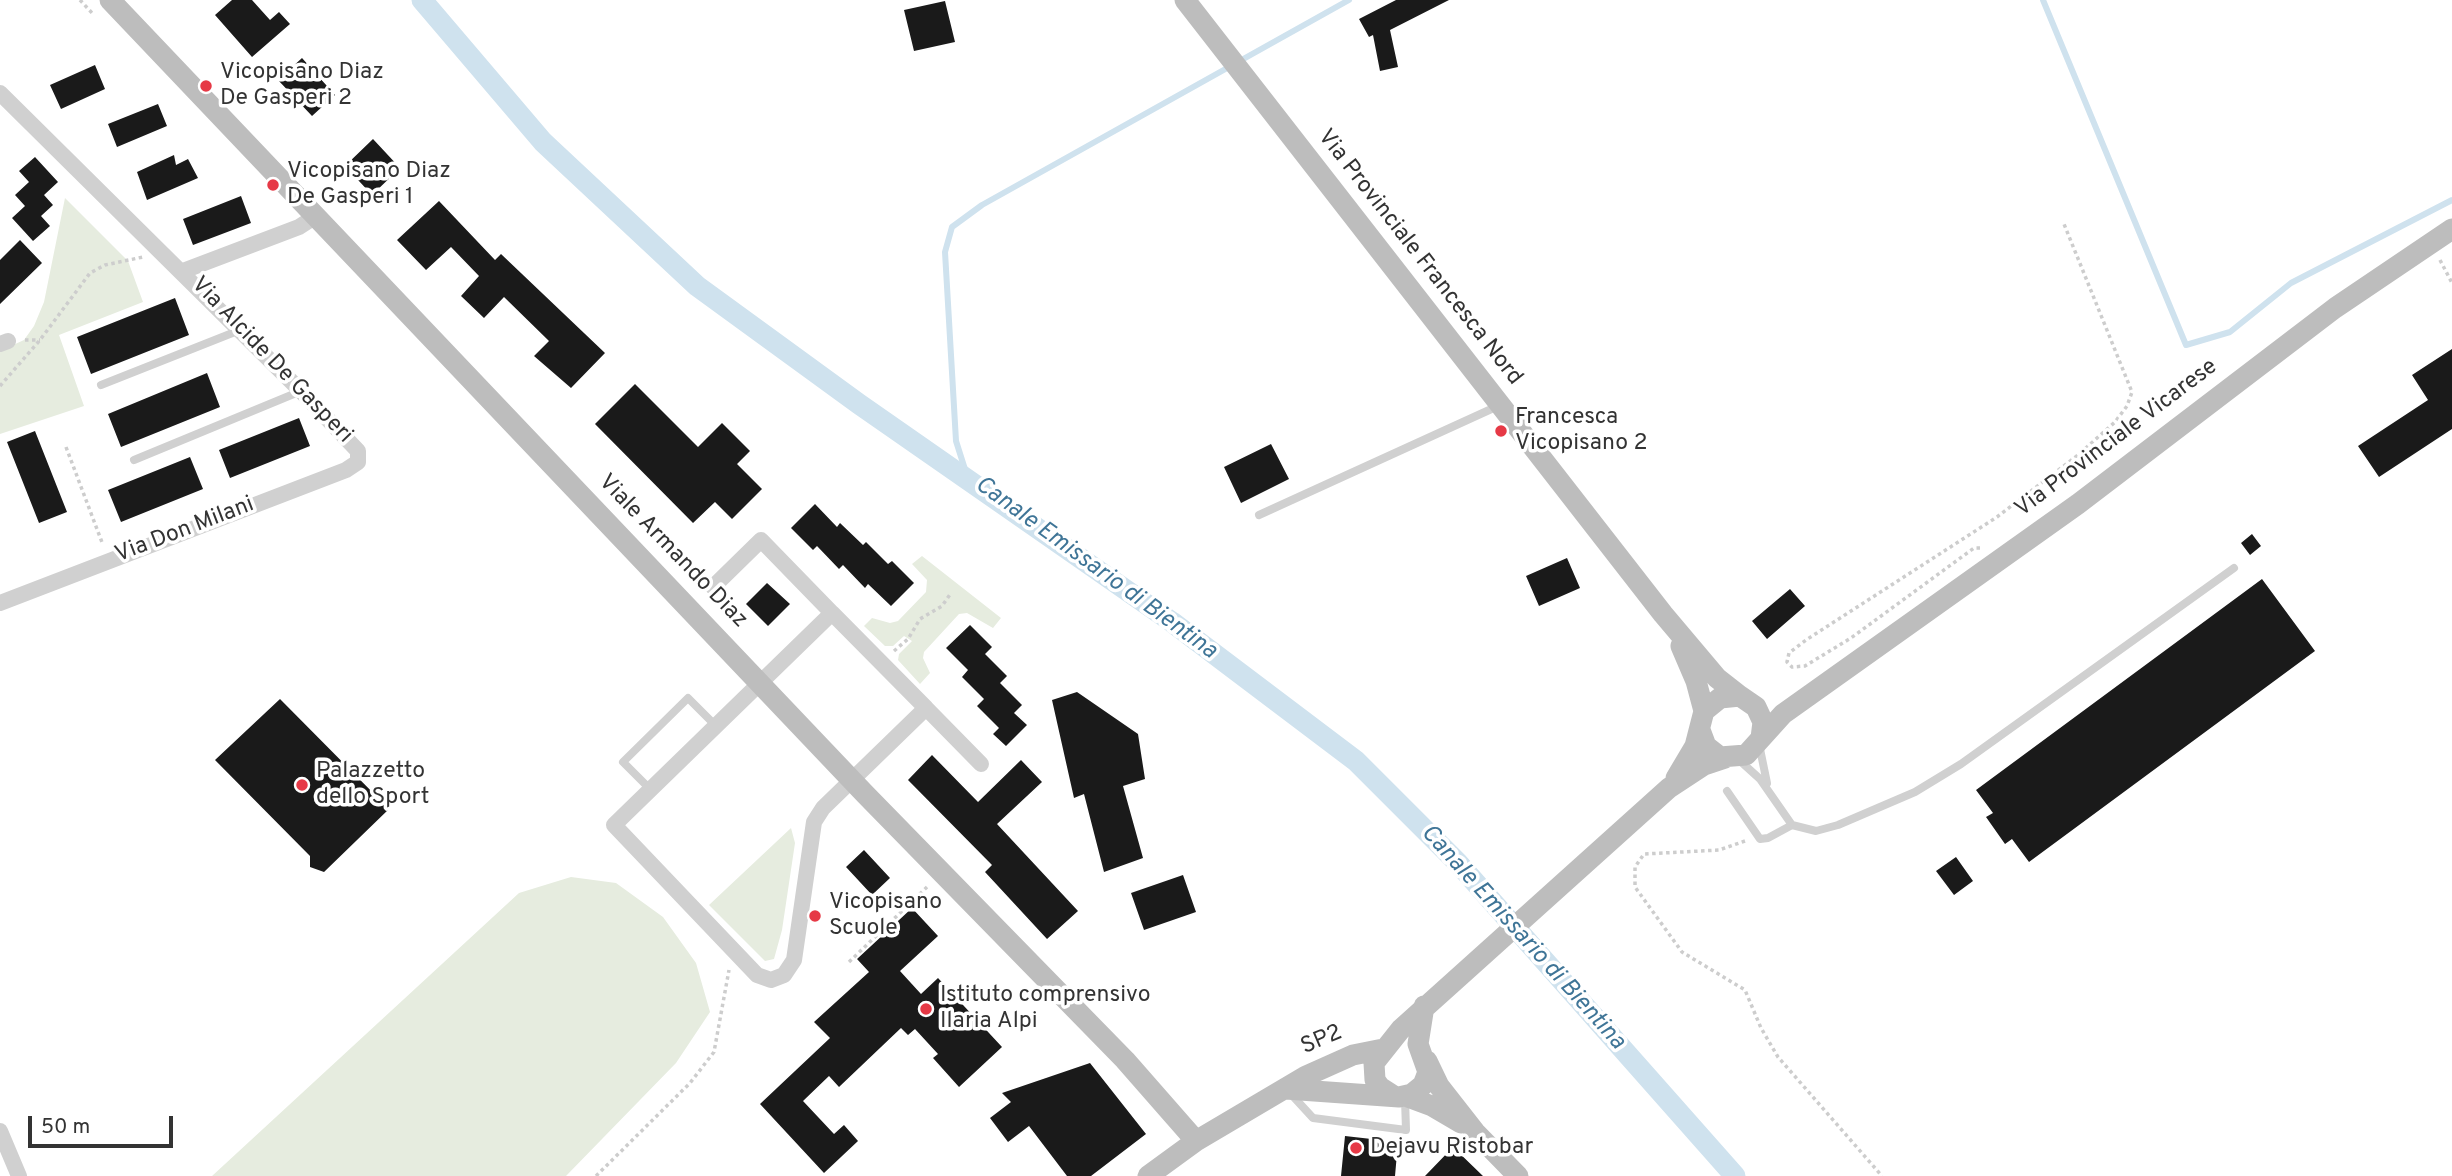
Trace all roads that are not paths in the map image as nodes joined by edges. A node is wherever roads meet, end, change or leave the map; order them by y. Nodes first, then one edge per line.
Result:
1 (110, 0) edge
2 (1185, 0) edge
3 (0, 93) edge
4 (316, 216) junction
5 (2452, 229) edge
6 (183, 271) junction
7 (240, 330) junction
8 (101, 385) dead end
9 (301, 391) junction
10 (1501, 405) junction
11 (358, 451) joint
12 (134, 460) dead end
13 (1258, 515) dead end
14 (2234, 568) dead end
15 (713, 587) dead end
16 (0, 603) edge
17 (832, 613) junction
18 (1663, 614) junction
19 (760, 683) junction
20 (1814, 692) junction
21 (1746, 700) junction
22 (926, 708) junction
23 (1702, 720) junction
24 (716, 726) junction
25 (1760, 741) junction
26 (1730, 758) junction
27 (981, 764) dead end
28 (852, 780) junction
29 (1669, 788) junction
30 (650, 789) junction
31 (1727, 791) dead end
32 (1772, 795) junction
33 (1792, 825) junction
34 (1431, 1000) junction
35 (1386, 1047) junction
36 (1423, 1055) junction
37 (1286, 1089) junction
38 (1400, 1096) junction
39 (0, 1131) edge
40 (1475, 1132) junction
41 (1196, 1141) junction
42 (19, 1176) edge
43 (1148, 1176) edge
44 (1518, 1176) edge

1 - 4 main road, Viale Armando Diaz
2 - 10 main road, Via Provinciale Francesca Nord
3 - 6 street, Via Alcide De Gasperi
4 - 6 street, Via Alcide De Gasperi
4 - 19 main road, Viale Armando Diaz
5 - 20 main road, Via Provinciale Vicarese
6 - 7 street, Via Alcide De Gasperi
7 - 8 lane
7 - 9 street, Via Alcide De Gasperi
9 - 11 street, Via Alcide De Gasperi
9 - 12 lane
10 - 13 lane
10 - 18 main road, Via Provinciale Francesca Nord
11 - 16 street, Via Don Milani
14 - 33 lane
15 - 17 street
17 - 19 street
17 - 22 street
18 - 21 main road
18 - 23 main road
19 - 24 street
19 - 28 main road, Viale Armando Diaz
20 - 21 main road, Via Provinciale Vicarese
20 - 25 main road, Via Provinciale Vicarese
21 - 23 main road, Via Provinciale Vicarese
21 - 25 main road
22 - 27 street
22 - 28 street
23 - 26 main road
23 - 29 main road, Via Provinciale Vicarese
24 - 30 street
24 - 30 lane
25 - 26 main road, Via Provinciale Vicarese
25 - 32 lane
26 - 29 main road, Via Provinciale Vicarese
26 - 32 lane
28 - 30 street
28 - 41 main road, Viale Armando Diaz
29 - 34 main road, Via Provinciale Vicarese
31 - 33 lane
32 - 33 lane
34 - 35 main road, Via Provinciale Vicarese
34 - 36 main road
35 - 36 main road
35 - 37 main road, SP2
35 - 38 main road
36 - 38 main road
36 - 40 main road
37 - 38 main road, SP2
37 - 38 lane
37 - 41 main road
38 - 40 main road
39 - 42 street
40 - 44 main road
41 - 43 main road

